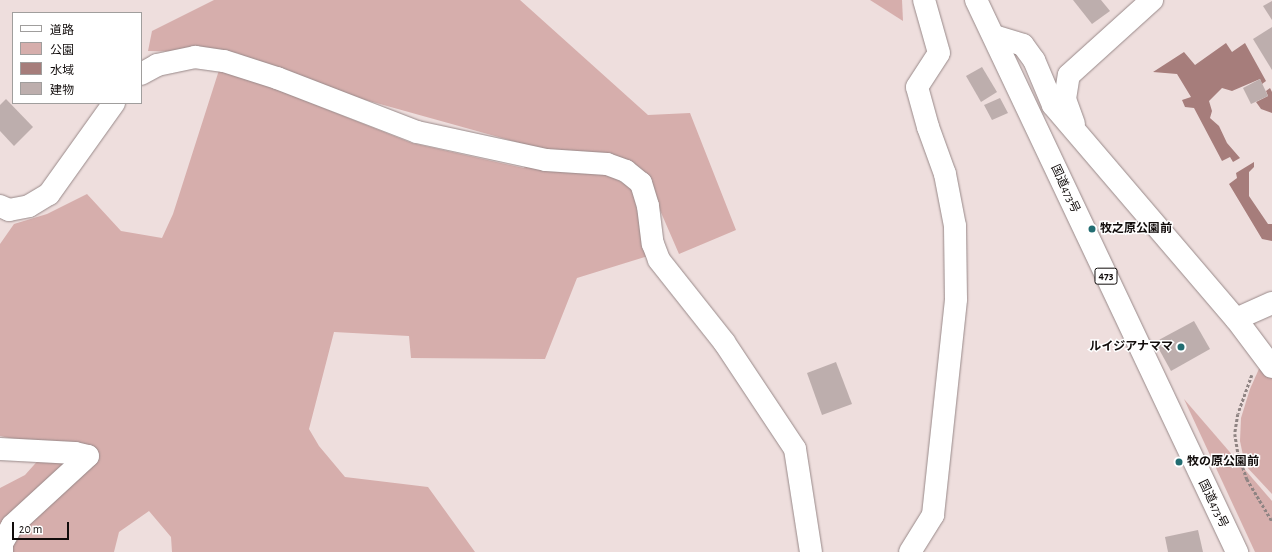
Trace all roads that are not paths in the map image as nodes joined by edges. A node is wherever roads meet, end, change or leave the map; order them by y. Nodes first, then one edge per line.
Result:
1 (924, 0) edge
2 (976, 0) edge
3 (1152, 0) edge
4 (994, 36) junction
5 (142, 73) edge
6 (113, 104) edge
7 (1078, 136) junction
8 (0, 206) edge
9 (1272, 303) edge
10 (1236, 319) junction
11 (1267, 361) edge
12 (0, 449) edge
13 (2, 552) edge
14 (811, 552) edge
15 (910, 552) edge
16 (1237, 552) edge

1 - 15 main road
2 - 4 main road, 国道473号 / 473
3 - 7 main road
4 - 7 main road
4 - 16 main road, 国道473号 / 473
5 - 14 main road
6 - 8 main road
7 - 10 main road
9 - 10 main road
10 - 11 main road
12 - 13 main road

